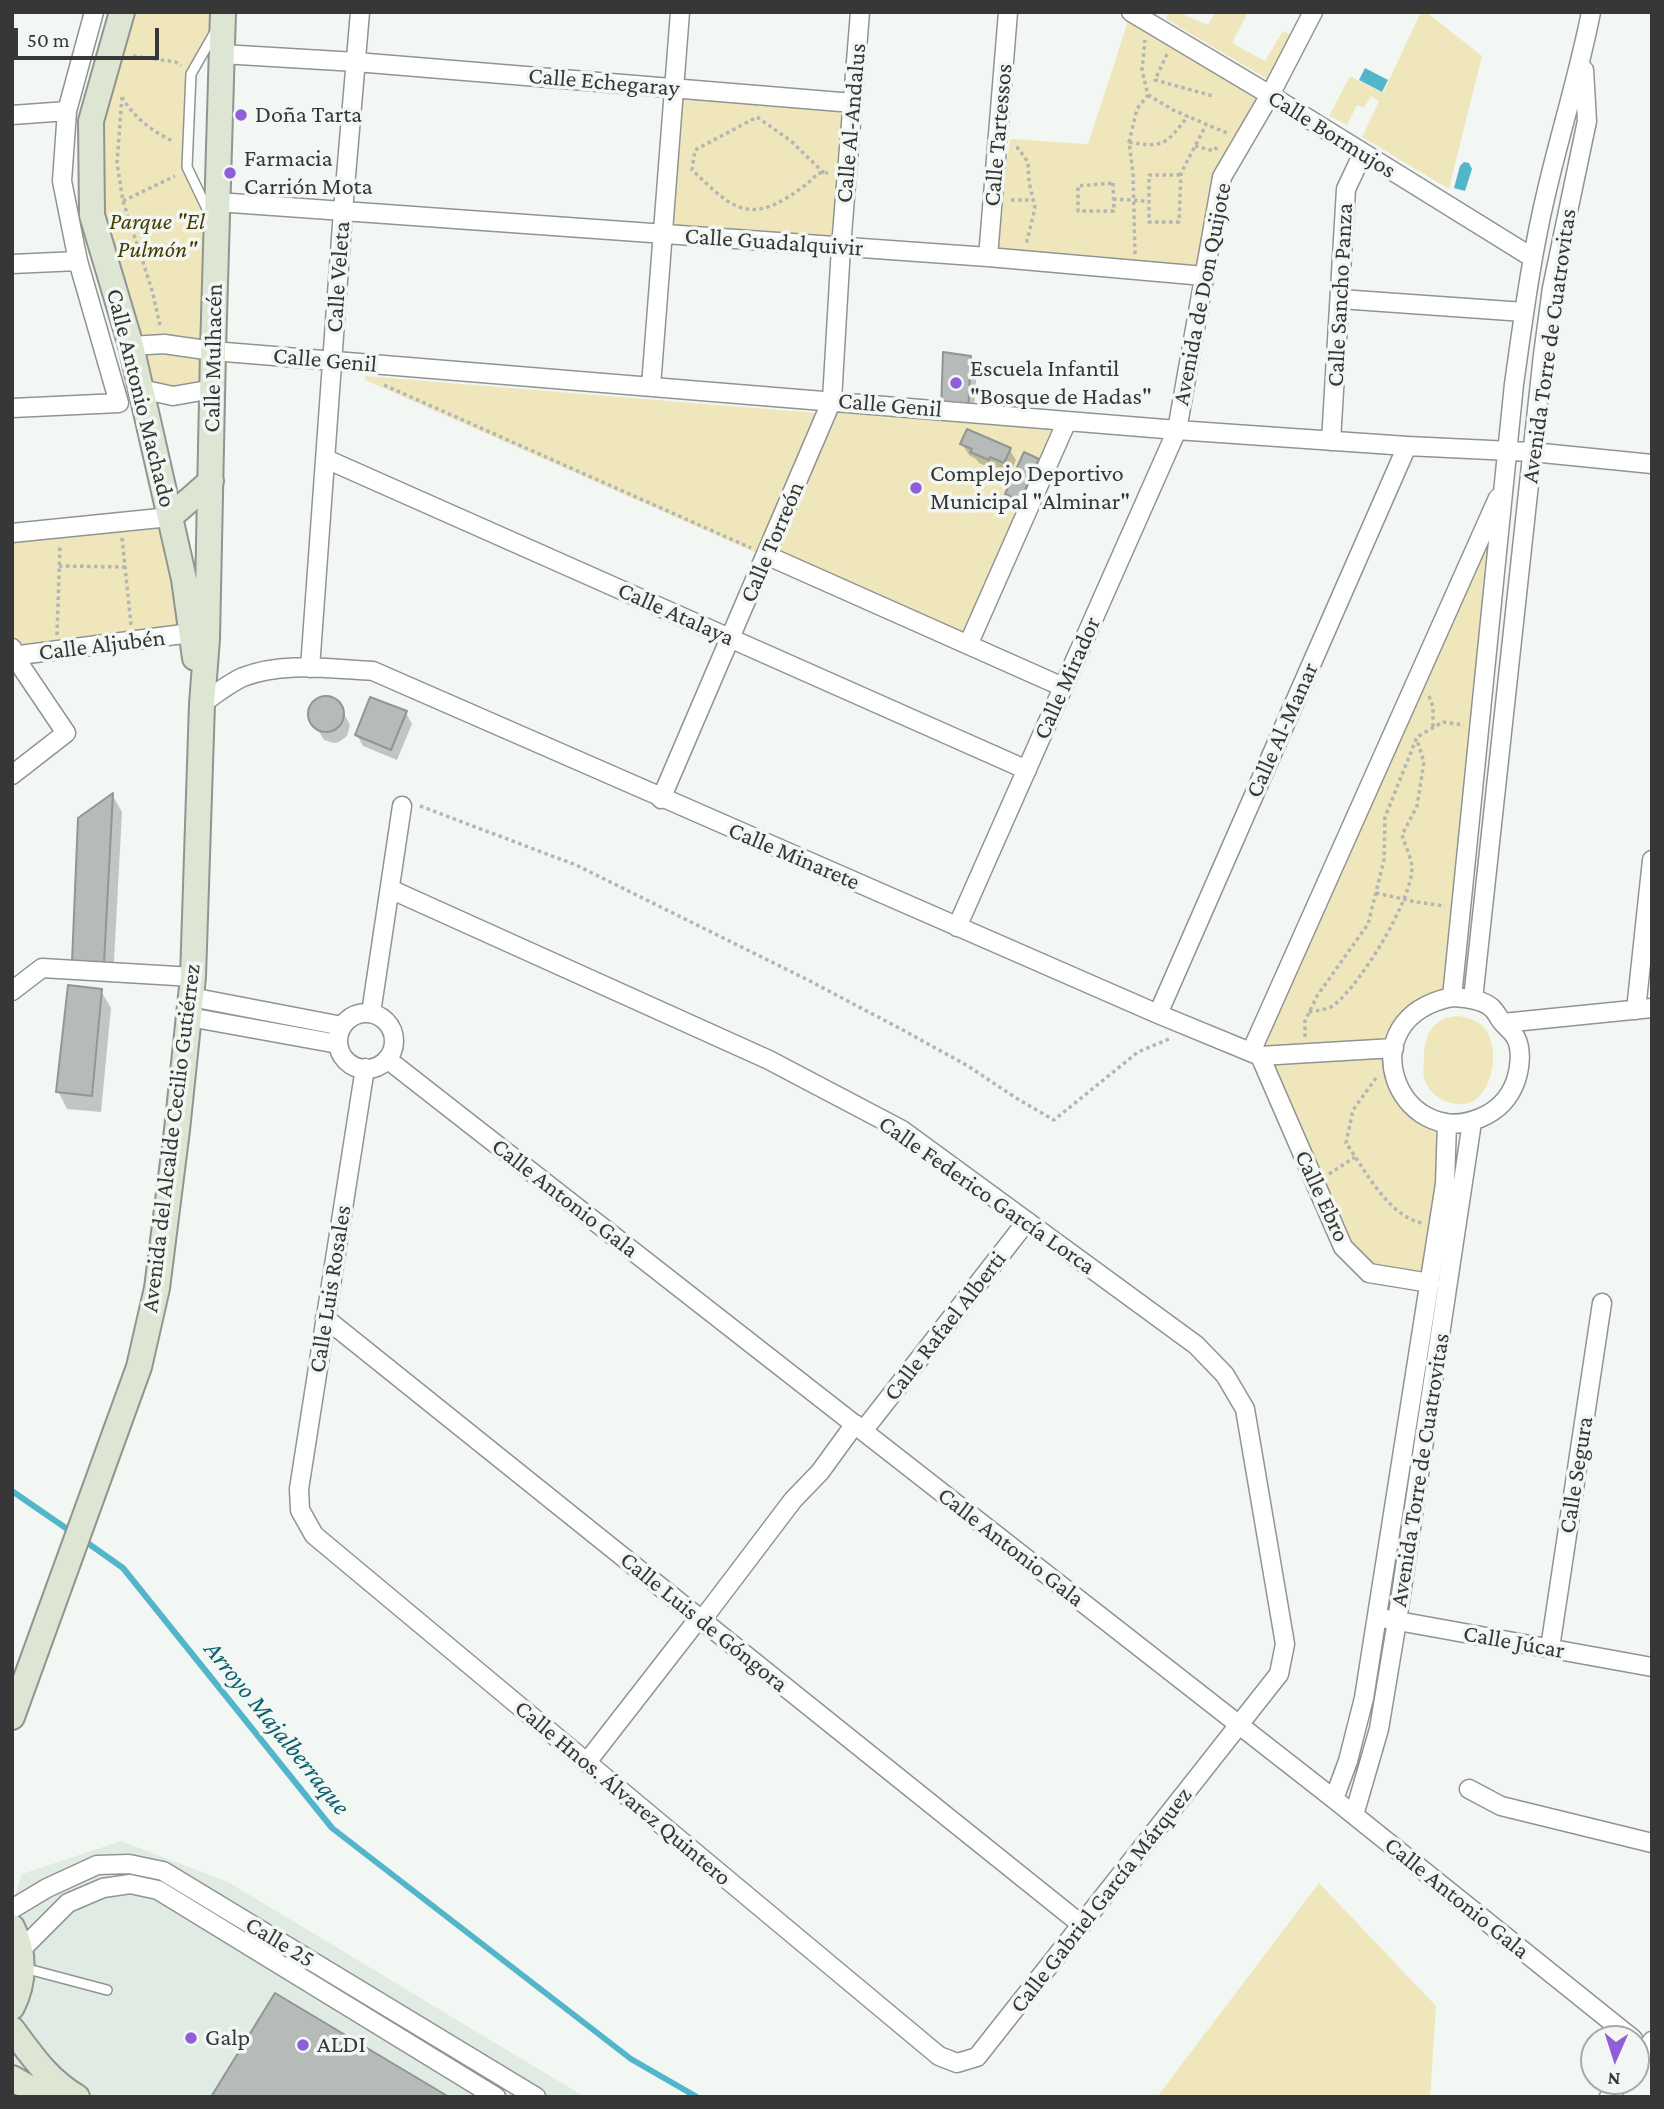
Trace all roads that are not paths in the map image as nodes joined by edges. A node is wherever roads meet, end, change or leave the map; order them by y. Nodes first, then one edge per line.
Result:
1 (94, 12) edge
2 (122, 12) edge
3 (359, 12) edge
4 (680, 12) edge
5 (860, 12) edge
6 (1008, 12) edge
7 (1131, 12) edge
8 (1313, 12) edge
9 (1591, 12) edge
10 (223, 15) edge
11 (1152, 18) edge
12 (222, 54) junction
13 (1583, 56) junction
14 (356, 62) junction
15 (675, 88) junction
16 (1270, 95) junction
17 (853, 103) junction
18 (67, 111) junction
19 (12, 115) edge
20 (1363, 153) junction
21 (217, 202) junction
22 (343, 211) junction
23 (216, 228) junction
24 (662, 234) junction
25 (841, 247) junction
26 (988, 257) junction
27 (1533, 258) junction
28 (78, 261) junction
29 (12, 264) edge
30 (1204, 276) junction
31 (1340, 299) junction
32 (1524, 312) junction
33 (213, 351) junction
34 (132, 353) junction
35 (332, 361) junction
36 (109, 365) junction
37 (651, 386) junction
38 (141, 389) junction
39 (213, 389) junction
40 (832, 400) junction
41 (12, 408) edge
42 (1067, 421) junction
43 (1177, 430) junction
44 (1331, 440) junction
45 (1407, 446) junction
46 (1507, 452) junction
47 (1532, 452) junction
48 (326, 458) junction
49 (1652, 464) edge
50 (211, 481) junction
51 (1505, 482) junction
52 (170, 517) junction
53 (12, 533) edge
54 (766, 555) junction
55 (191, 633) junction
56 (731, 638) junction
57 (968, 645) junction
58 (13, 653) edge
59 (310, 667) junction
60 (1063, 688) junction
61 (202, 704) junction
62 (1027, 770) junction
63 (12, 775) edge
64 (661, 799) junction
65 (402, 806) road end
66 (1652, 860) edge
67 (390, 889) junction
68 (957, 927) junction
69 (12, 991) edge
70 (191, 997) junction
71 (1452, 997) junction
72 (1473, 999) junction
73 (1644, 1009) edge
74 (370, 1013) junction
75 (1158, 1014) junction
76 (1503, 1023) junction
77 (342, 1026) junction
78 (338, 1044) junction
79 (1393, 1052) junction
80 (1255, 1054) junction
81 (387, 1059) junction
82 (365, 1069) junction
83 (1472, 1122) junction
84 (1447, 1123) junction
85 (1027, 1221) junction
86 (1430, 1283) junction
87 (1602, 1303) dead end
88 (325, 1318) junction
89 (859, 1428) junction
90 (300, 1510) joint
91 (1377, 1617) junction
92 (701, 1619) junction
93 (1397, 1621) junction
94 (1550, 1648) junction
95 (1652, 1667) edge
96 (12, 1717) edge
97 (1238, 1725) junction
98 (587, 1762) junction
99 (1469, 1789) dead end
100 (1334, 1799) junction
101 (1353, 1815) junction
102 (1652, 1843) edge
103 (12, 1909) edge
104 (1082, 1925) junction
105 (18, 1948) edge
106 (107, 1990) dead end
107 (12, 2007) edge
108 (1613, 2025) edge
109 (12, 2029) edge
110 (957, 2063) joint
111 (12, 2078) edge
112 (45, 2097) edge
113 (77, 2097) edge
114 (496, 2097) edge
115 (536, 2097) edge

1 - 18 street, Calle Antonio Machado
2 - 34 street, Calle Antonio Machado
3 - 14 street, Calle Veleta
4 - 15 street
5 - 17 street, Calle Al-Andalus
6 - 26 street, Calle Tartessos
7 - 11 street, Calle Bormujos
8 - 16 street, Avenida de Don Quijote
9 - 13 street
10 - 12 street, Calle Mulhacén
10 - 23 lane
11 - 16 street, Calle Bormujos
12 - 14 street, Calle Echegaray
12 - 21 street, Calle Mulhacén
13 - 27 street, Avenida Torre de Cuatrovitas
13 - 47 street, Avenida Torre de Cuatrovitas
14 - 15 street, Calle Echegaray
14 - 22 street, Calle Veleta
15 - 17 street, Calle Echegaray
15 - 24 street
16 - 20 street, Calle Bormujos
16 - 30 street, Avenida de Don Quijote
17 - 25 street, Calle Al-Andalus
18 - 19 street
18 - 28 street, Calle Antonio Machado
20 - 27 street, Calle Bormujos
20 - 31 street, Calle Sancho Panza
21 - 22 street, Calle Guadalquivir
21 - 23 street, Calle Mulhacén
22 - 24 street, Calle Guadalquivir
22 - 35 street, Calle Veleta
23 - 33 street, Calle Mulhacén
24 - 25 street, Calle Guadalquivir
24 - 37 street
25 - 26 street, Calle Guadalquivir
25 - 40 street, Calle Al-Andalus
26 - 30 street, Calle Guadalquivir
27 - 32 street, Avenida Torre de Cuatrovitas
28 - 29 street
28 - 36 street, Calle Antonio Machado
30 - 43 street, Avenida de Don Quijote
31 - 32 street
31 - 44 street, Calle Sancho Panza
32 - 46 street, Avenida Torre de Cuatrovitas
33 - 34 street, Calle Genil
33 - 35 street, Calle Genil
33 - 39 street, Calle Mulhacén
34 - 36 street, Calle Genil
34 - 38 street, Calle Antonio Machado
35 - 37 street, Calle Genil
35 - 48 street, Calle Veleta
36 - 41 street, Calle Antonio Machado
37 - 40 street, Calle Genil
38 - 39 street
38 - 52 street, Calle Antonio Machado
39 - 50 street, Calle Mulhacén
40 - 42 street, Calle Genil
40 - 54 street, Calle Torreón
42 - 43 street, Calle Genil
42 - 57 street
43 - 44 street, Calle Genil
43 - 60 street, Calle Mirador
44 - 45 street, Calle Genil
45 - 46 street, Calle Genil
45 - 75 street, Calle Al-Manar
46 - 47 street, Calle Genil
46 - 51 street, Avenida Torre de Cuatrovitas
47 - 49 street, Calle Genil
47 - 72 street, Avenida Torre de Cuatrovitas
48 - 56 street, Calle Atalaya
48 - 59 street, Calle Veleta
50 - 52 street
50 - 61 street, Calle Mulhacén
51 - 71 street, Avenida Torre de Cuatrovitas
51 - 80 street
52 - 53 street
52 - 55 street, Calle Antonio Machado
54 - 56 street, Calle Torreón
54 - 57 street
55 - 58 street, Calle Aljubén
55 - 61 street, Calle Antonio Machado
56 - 62 street, Calle Atalaya
56 - 64 street, Calle Torreón
57 - 60 street
58 - 63 street
59 - 61 street, Calle Minarete
59 - 64 street, Calle Minarete
60 - 62 street, Calle Mirador
61 - 70 street, Avenida del Alcalde Cecilio Gutiérrez
62 - 68 street, Calle Mirador
64 - 68 street, Calle Minarete
65 - 67 street
66 - 73 street
67 - 74 street
67 - 85 street, Calle Federico García Lorca
68 - 75 street, Calle Minarete
69 - 70 street
70 - 77 street
70 - 78 street
70 - 96 street, Avenida del Alcalde Cecilio Gutiérrez
71 - 72 street
71 - 79 street
72 - 76 street
73 - 76 street
74 - 77 street
74 - 81 street
75 - 80 street, Calle Minarete
76 - 83 street
77 - 78 street
78 - 82 street
79 - 80 street, Calle Minarete
79 - 84 street
80 - 86 street, Calle Ebro
81 - 82 street
81 - 89 street, Calle Antonio Gala
82 - 88 street, Calle Luis Rosales
83 - 84 street
83 - 93 street, Avenida Torre de Cuatrovitas
84 - 86 street, Avenida Torre de Cuatrovitas
85 - 89 street, Calle Rafael Alberti
85 - 97 street, Calle Federico García Lorca
86 - 91 street, Avenida Torre de Cuatrovitas
87 - 94 street, Calle Segura
88 - 90 street, Calle Luis Rosales
88 - 92 street, Calle Luis de Góngora
89 - 92 street, Calle Rafael Alberti
89 - 97 street, Calle Antonio Gala
90 - 98 street, Calle Hnos. Álvarez Quintero
91 - 93 street, Calle Júcar
91 - 100 street, Avenida Torre de Cuatrovitas
92 - 98 street, Calle Rafael Alberti
92 - 104 street, Calle Luis de Góngora
93 - 94 street, Calle Júcar
93 - 101 street, Avenida Torre de Cuatrovitas
94 - 95 street, Calle Júcar
97 - 100 street, Calle Antonio Gala
97 - 104 street, Calle Gabriel García Márquez
98 - 110 street, Calle Hnos. Álvarez Quintero
99 - 102 street
100 - 101 street, Calle Antonio Gala
101 - 108 street, Calle Antonio Gala
103 - 115 street, Calle 25
104 - 110 street, Calle Gabriel García Márquez
105 - 106 lane
105 - 107 street
105 - 114 street, Calle 25
109 - 113 street
111 - 112 street

